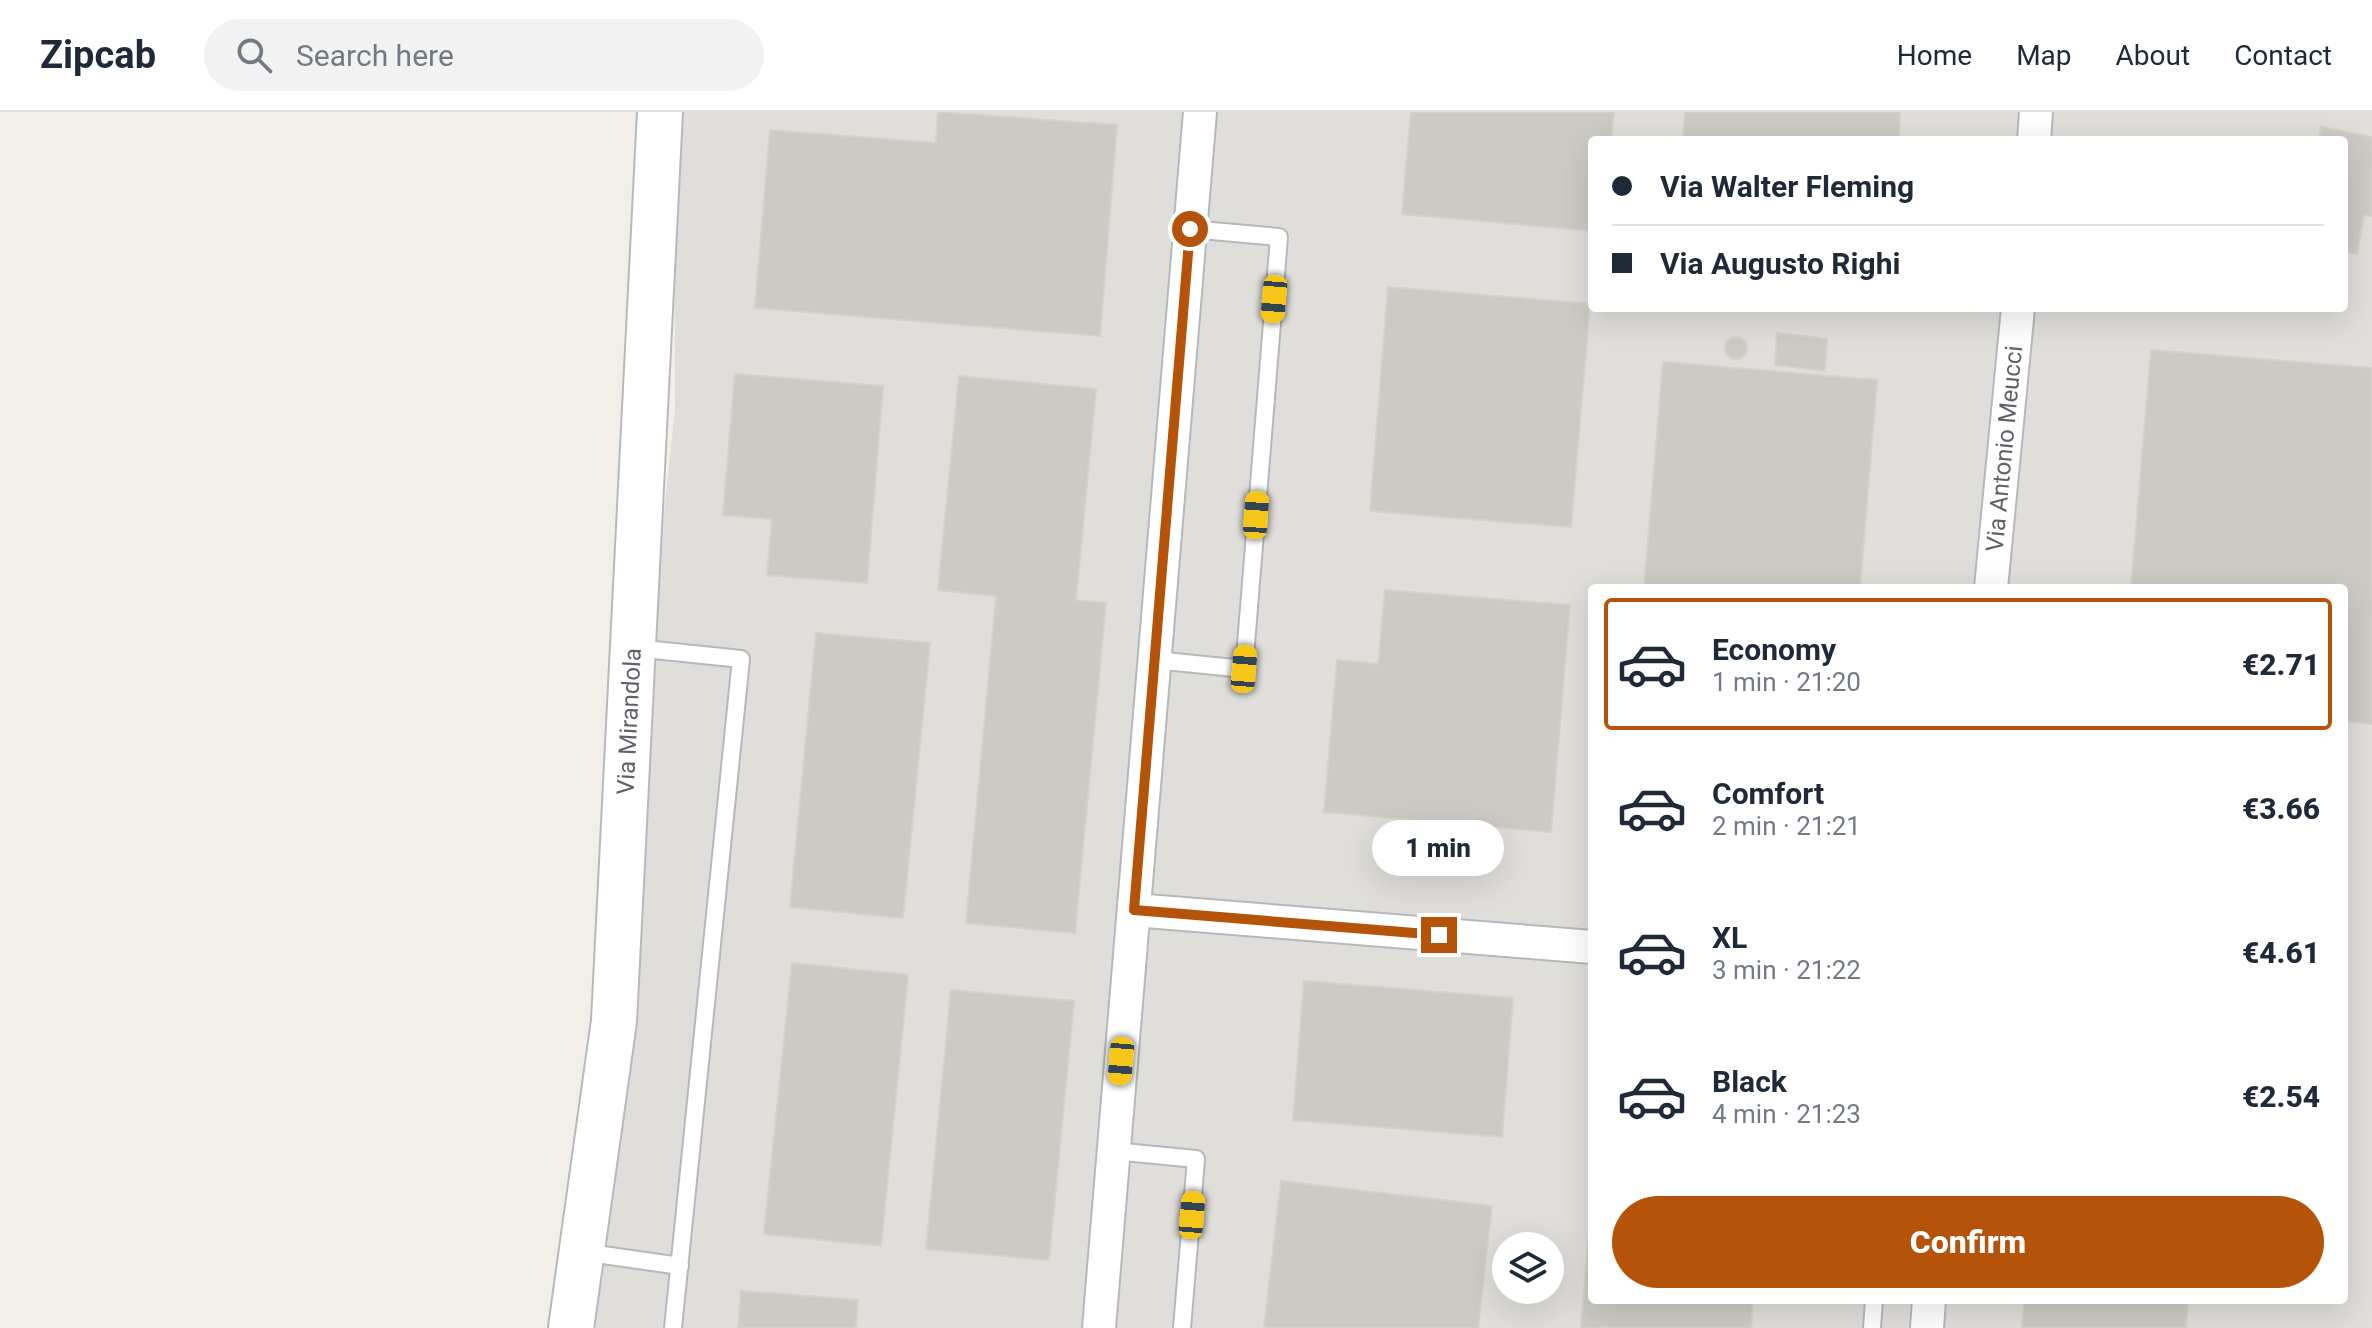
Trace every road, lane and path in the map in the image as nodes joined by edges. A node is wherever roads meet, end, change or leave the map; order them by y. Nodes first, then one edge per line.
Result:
1 (660, 112) edge
2 (1200, 112) edge
3 (2036, 112) edge
4 (2034, 136) edge
5 (1190, 229) junction
6 (2018, 312) edge
7 (1991, 584) edge
8 (633, 648) junction
9 (1155, 660) junction
10 (1134, 910) junction
11 (1588, 947) edge
12 (1114, 1151) junction
13 (582, 1252) junction
14 (680, 1266) junction
15 (1874, 1304) edge
16 (1929, 1304) edge
17 (571, 1328) edge
18 (673, 1328) edge
19 (1099, 1328) edge
20 (1182, 1328) edge
21 (1872, 1328) edge
22 (1927, 1328) edge

1 - 8 street, Via Mirandola
2 - 5 street
3 - 4 street
5 - 9 street
5 - 9 lane
6 - 7 street, Via Antonio Meucci
8 - 13 street, Via Mirandola
8 - 14 lane
9 - 10 street
10 - 11 street
10 - 12 street
12 - 19 street
12 - 20 lane
13 - 14 lane
13 - 17 street, Via Mirandola
14 - 18 lane
15 - 21 lane
16 - 22 street

